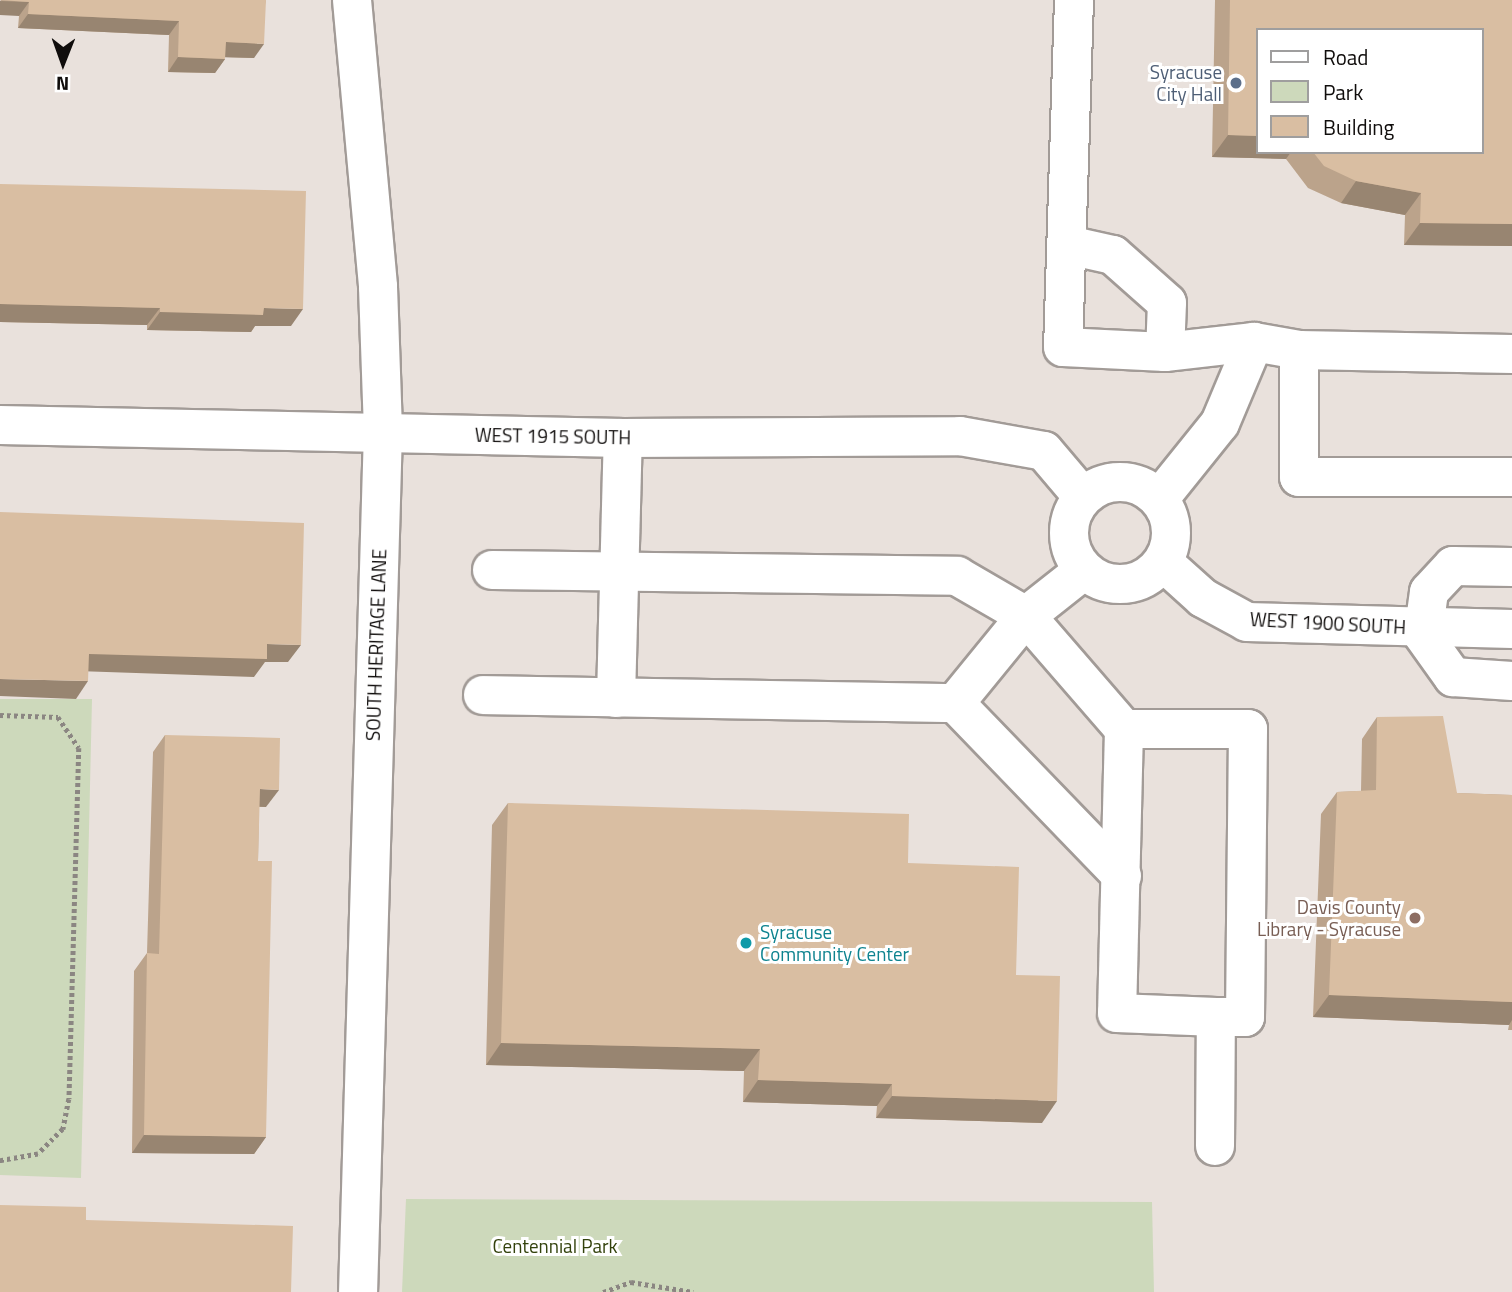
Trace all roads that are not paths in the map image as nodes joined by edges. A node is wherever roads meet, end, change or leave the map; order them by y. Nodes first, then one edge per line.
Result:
1 (352, 0) edge
2 (1074, 0) edge
3 (1068, 245) junction
4 (1254, 342) junction
5 (1298, 350) junction
6 (1165, 352) junction
7 (1512, 354) edge
8 (0, 425) edge
9 (383, 431) junction
10 (623, 438) junction
11 (1512, 477) edge
12 (1083, 497) junction
13 (1159, 499) junction
14 (1163, 562) junction
15 (1512, 567) edge
16 (622, 569) junction
17 (492, 570) dead end
18 (1084, 570) junction
19 (1026, 616) junction
20 (1424, 627) junction
21 (1512, 629) edge
22 (1512, 681) edge
23 (483, 695) dead end
24 (616, 698) junction
25 (955, 703) junction
26 (1124, 729) junction
27 (1122, 876) junction
28 (1216, 1017) junction
29 (1215, 1146) dead end
30 (358, 1292) edge

1 - 9 street, SOUTH HERITAGE LANE
2 - 3 street
3 - 6 street
3 - 6 street
4 - 5 street
4 - 6 street
4 - 13 street
5 - 7 street
5 - 11 street
8 - 9 street, WEST 1915 SOUTH
9 - 10 street, WEST 1915 SOUTH
9 - 30 street, SOUTH HERITAGE LANE
10 - 12 street, WEST 1915 SOUTH
10 - 16 street
12 - 13 street
12 - 18 street
13 - 14 street
14 - 18 street
14 - 20 street, WEST 1900 SOUTH
15 - 20 street
16 - 17 street
16 - 19 street
16 - 24 street
18 - 19 street
19 - 25 street
19 - 26 street
20 - 21 street, WEST 1900 SOUTH
20 - 22 street
23 - 24 street
24 - 25 street
25 - 27 street
26 - 27 street
26 - 28 street
27 - 28 street
28 - 29 street

